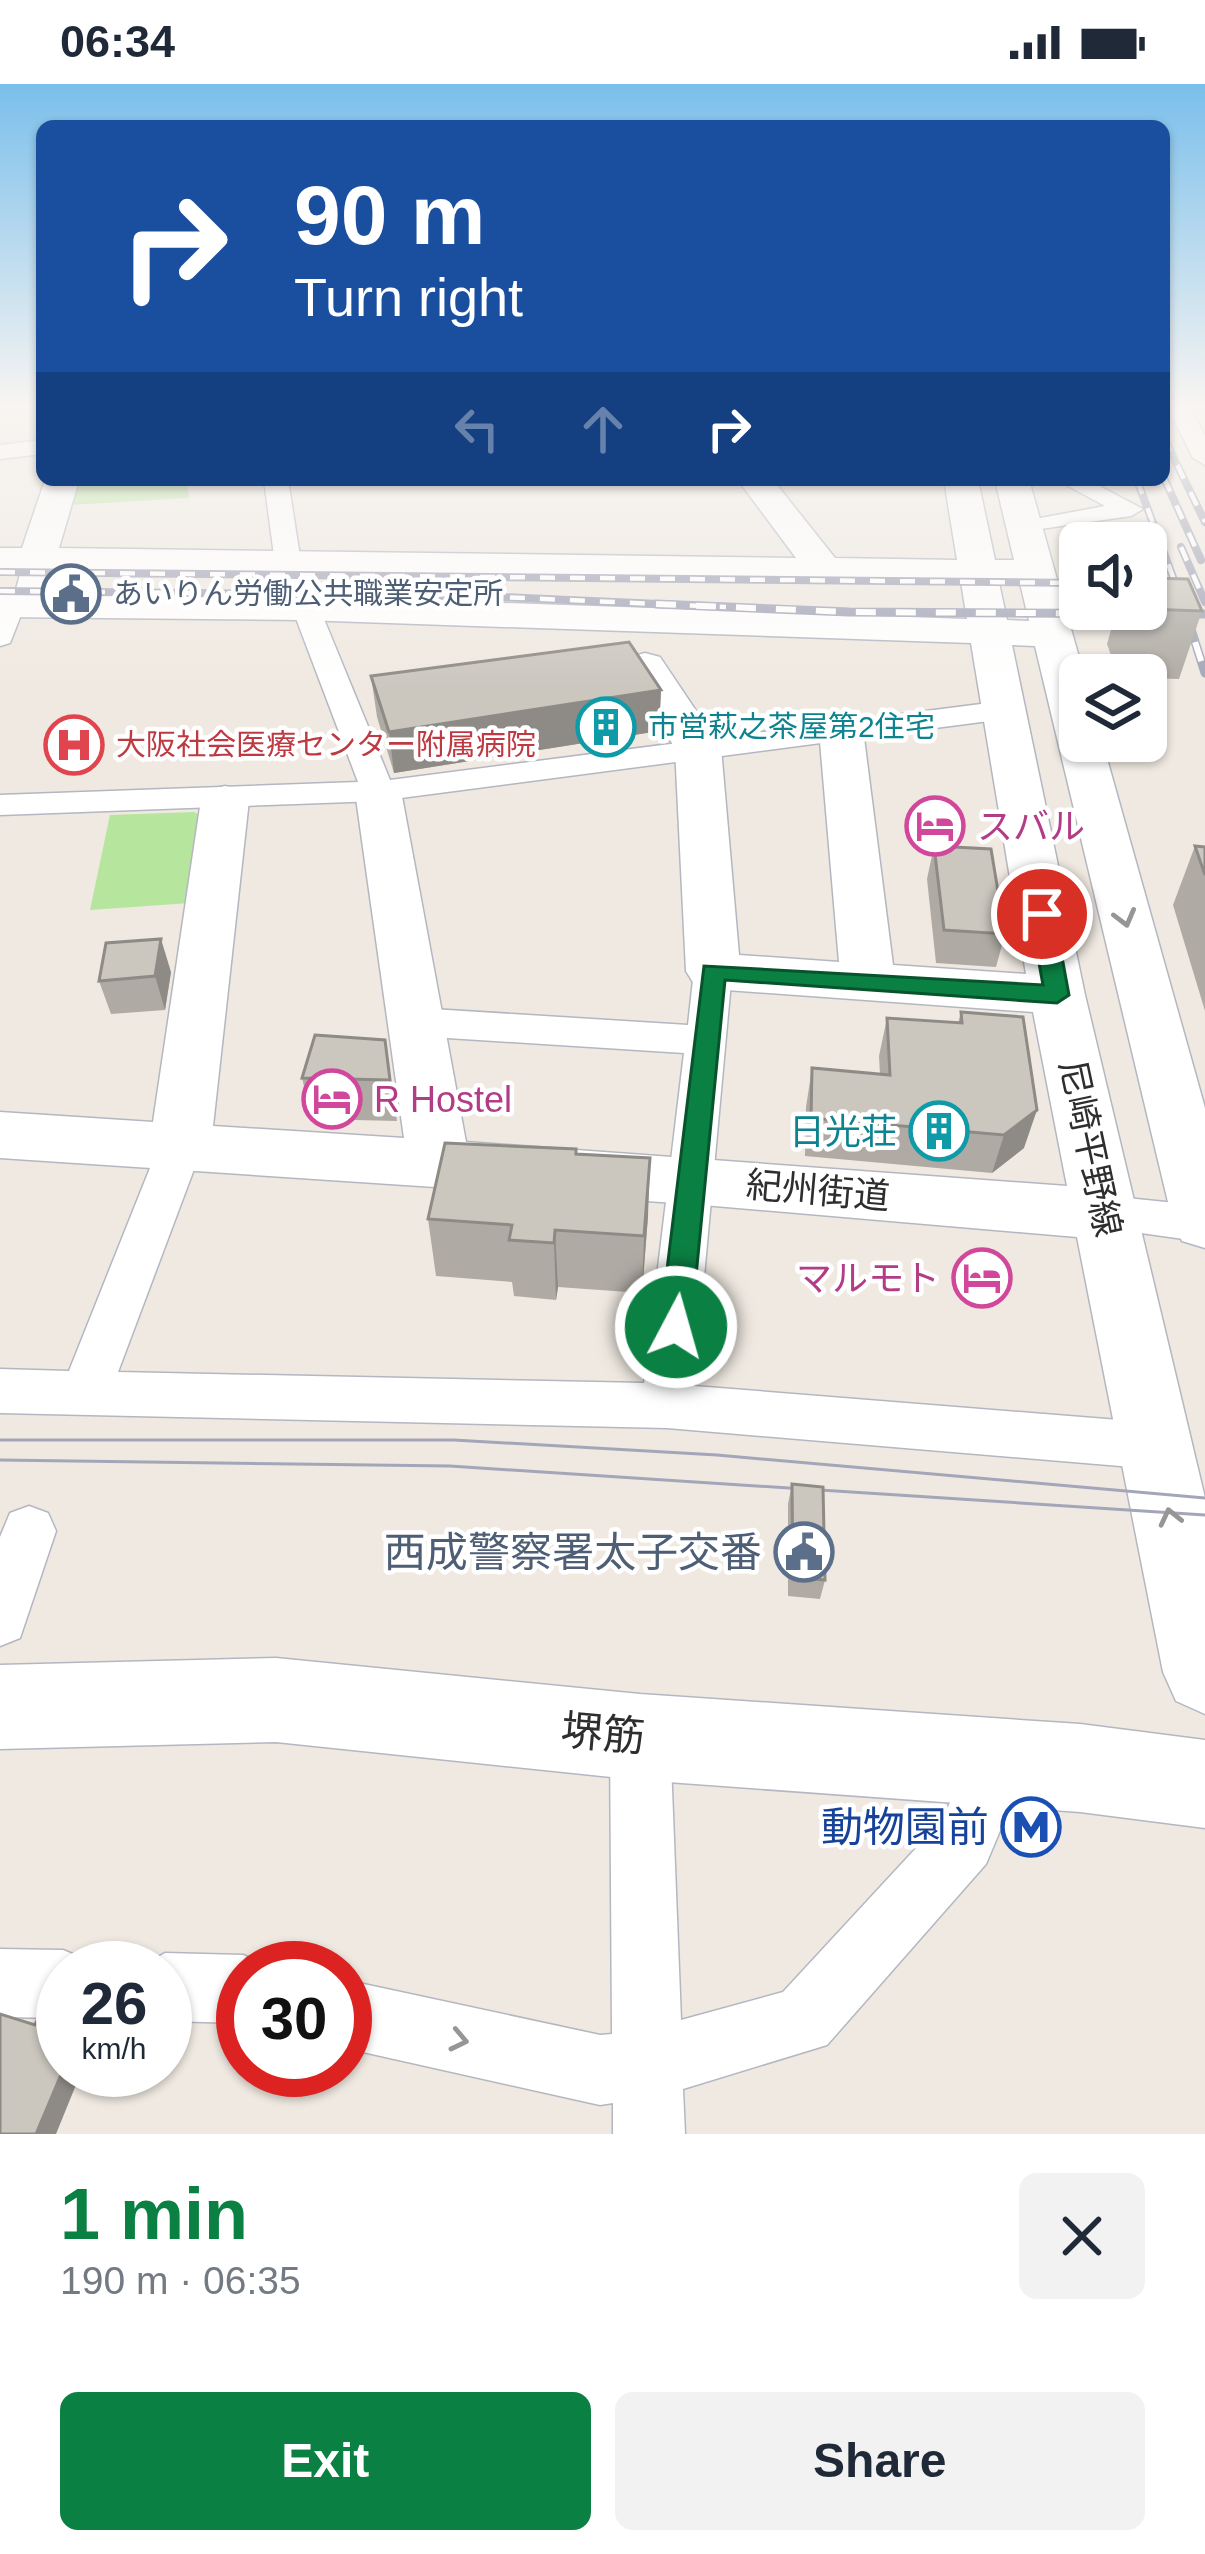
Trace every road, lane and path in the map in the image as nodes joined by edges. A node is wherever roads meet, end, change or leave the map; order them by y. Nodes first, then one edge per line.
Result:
1 (52, 498) edge
2 (279, 498) edge
3 (769, 498) edge
4 (972, 498) edge
5 (1012, 498) edge
6 (1107, 498) edge
7 (1011, 557) junction
8 (19, 559) edge
9 (288, 563) junction
10 (823, 567) junction
11 (303, 608) junction
12 (4, 616) edge
13 (990, 632) junction
14 (1049, 634) junction
15 (633, 667) edge
16 (1004, 710) junction
17 (841, 730) junction
18 (698, 748) junction
19 (378, 791) junction
20 (224, 800) junction
21 (0, 805) edge
22 (713, 971) junction
23 (868, 982) junction
24 (1057, 995) junction
25 (416, 1022) junction
26 (706, 1040) junction
27 (0, 1135) edge
28 (180, 1148) junction
29 (439, 1163) junction
30 (691, 1180) junction
31 (1107, 1214) junction
32 (1205, 1224) edge
33 (0, 1390) edge
34 (85, 1392) junction
35 (668, 1406) junction
36 (1156, 1447) junction
37 (29, 1531) dead end
38 (0, 1618) edge
39 (1205, 1672) edge
40 (0, 1707) edge
41 (640, 1737) junction
42 (999, 1762) junction
43 (1205, 1784) edge
44 (0, 1983) edge
45 (36, 1984) edge
46 (372, 2020) edge
47 (648, 2064) junction
48 (649, 2134) edge

1 - 8 street
2 - 9 street
3 - 10 street
4 - 7 street, 尼崎平野線
5 - 7 street, 尼崎平野線
6 - 7 street
7 - 10 street
7 - 13 street, 尼崎平野線
7 - 14 street, 尼崎平野線
8 - 9 street
8 - 12 street
9 - 10 street
9 - 11 street
11 - 12 street
11 - 13 street
11 - 19 street
13 - 14 street
13 - 16 street, 尼崎平野線
14 -> 32 street, 尼崎平野線
15 - 18 street
16 - 17 street
16 - 24 street, 尼崎平野線
17 - 18 street
17 - 23 street
18 - 19 street
18 - 22 street
19 - 20 street
19 - 25 street
20 - 21 street
20 - 28 street
22 - 23 street
22 - 26 street
23 - 24 street
24 - 31 street, 尼崎平野線
25 - 26 street
25 - 29 street
26 - 30 street
27 - 28 street, 紀州街道
28 - 29 street, 紀州街道
28 - 34 street
29 - 30 street, 紀州街道
30 - 31 street, 紀州街道
30 - 35 street
31 - 32 street, 紀州街道
31 - 36 street, 尼崎平野線
33 - 34 street
34 - 35 street
35 - 36 street
39 -> 36 street, 尼崎平野線
37 - 38 street
40 - 41 street, 堺筋
41 - 42 street, 堺筋
41 - 47 street
42 - 43 street, 堺筋
42 - 47 street
44 - 45 street
46 -> 47 street
47 - 48 street

